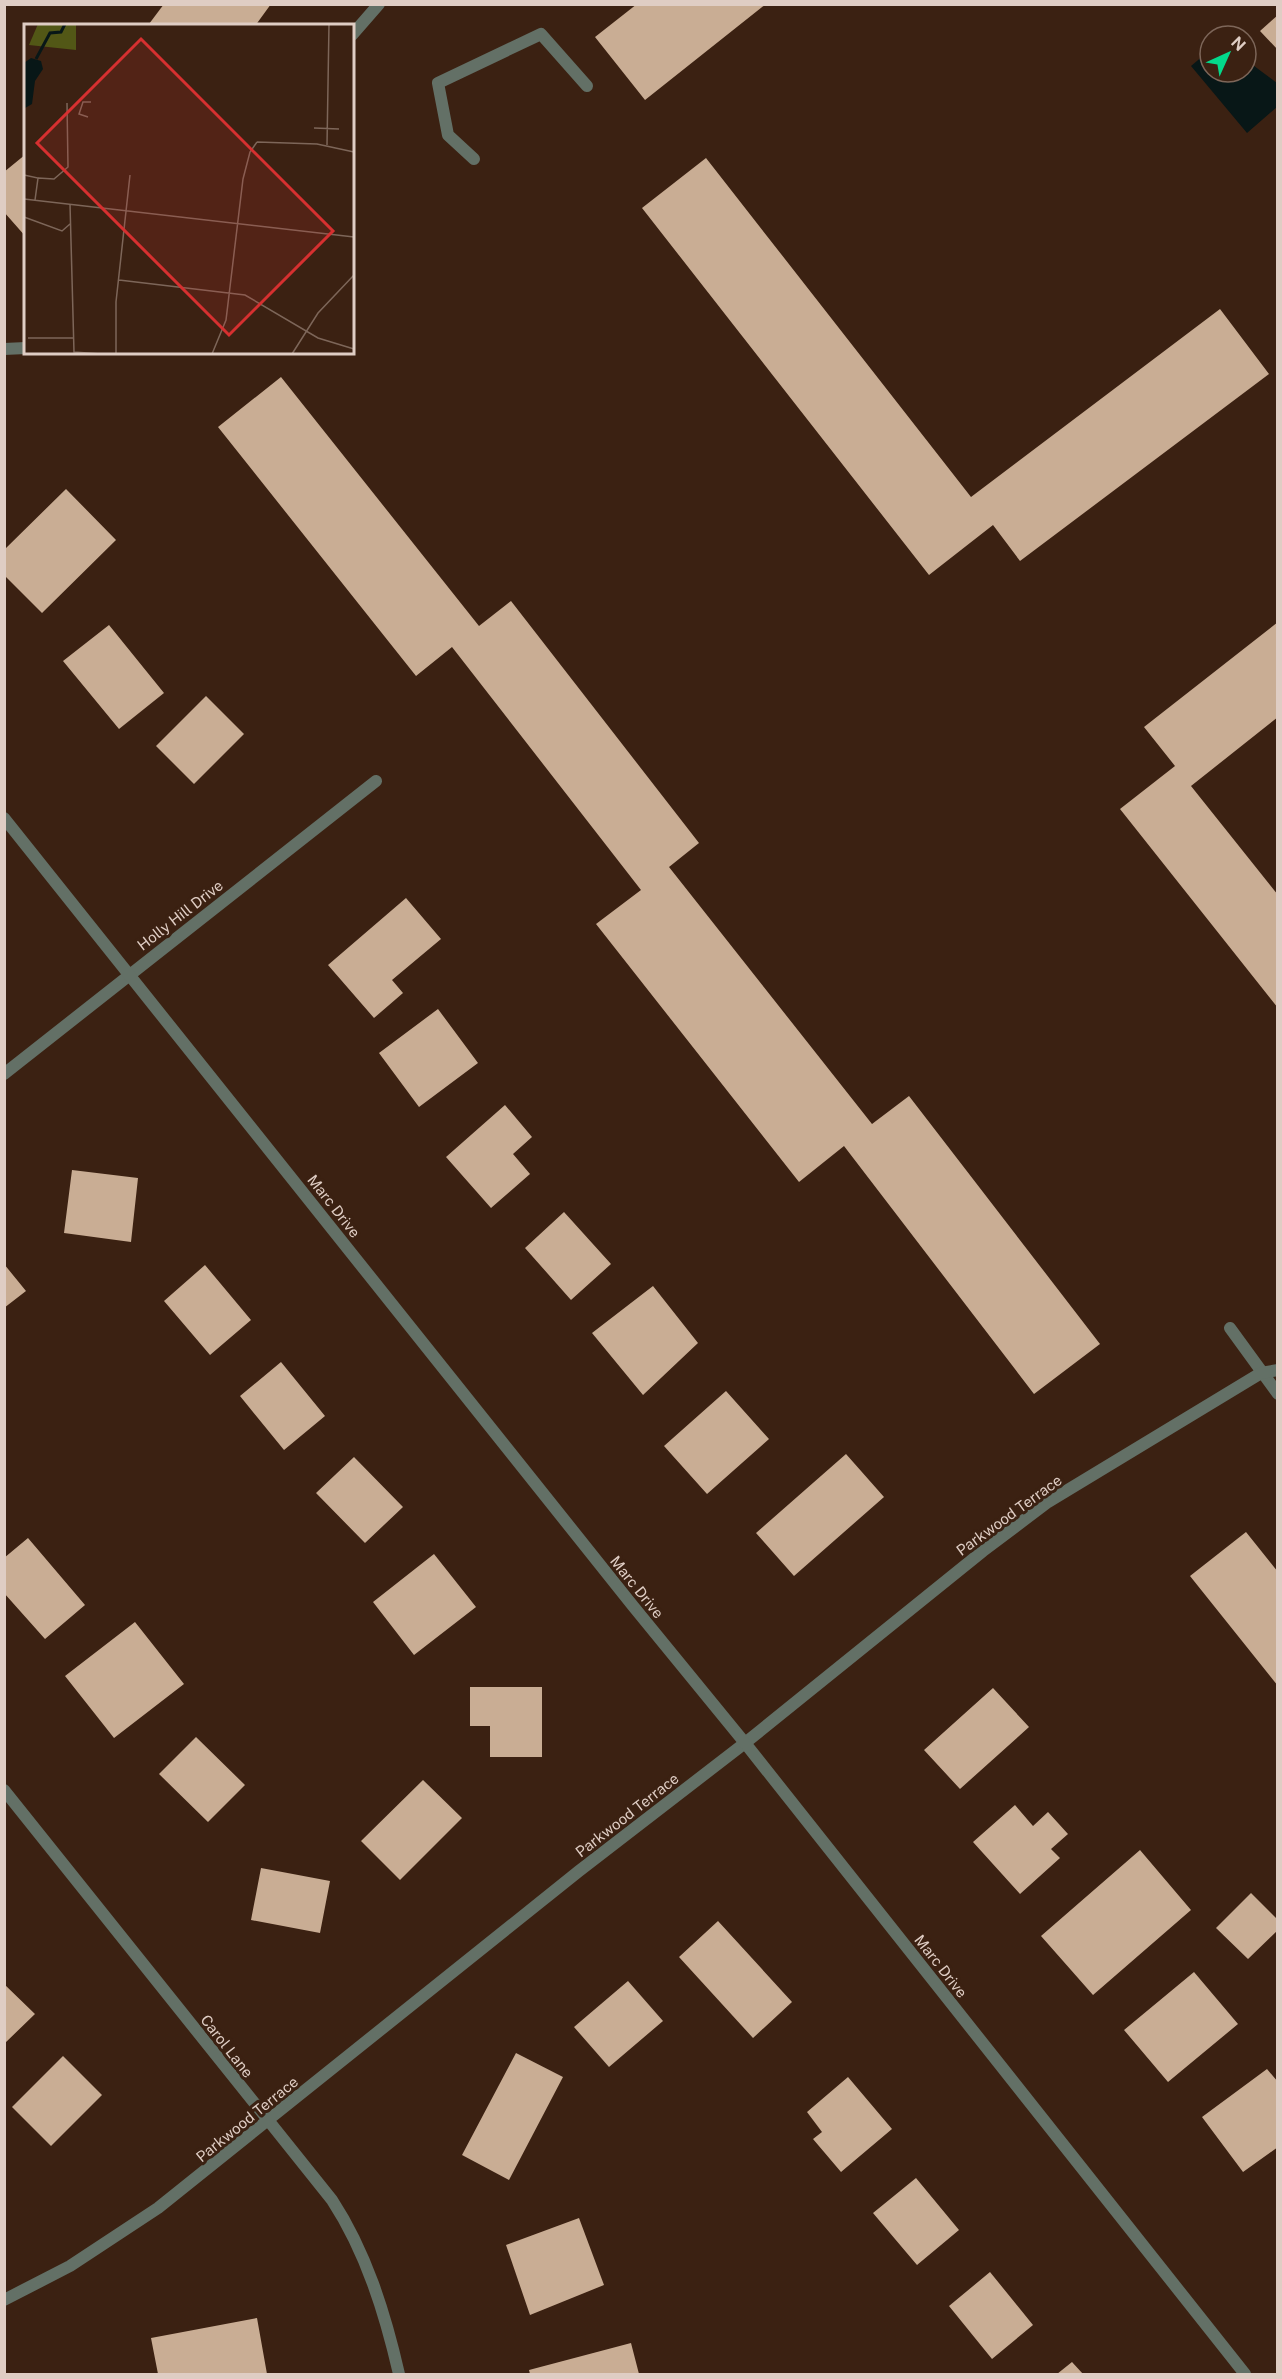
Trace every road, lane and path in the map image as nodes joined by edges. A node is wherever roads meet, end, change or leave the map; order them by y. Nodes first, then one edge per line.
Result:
1 (379, 4) edge
2 (354, 32) edge
3 (587, 86) dead end
4 (474, 159) dead end
5 (24, 348) edge
6 (4, 350) edge
7 (376, 781) dead end
8 (4, 818) edge
9 (130, 974) junction
10 (4, 1074) edge
11 (1230, 1328) dead end
12 (1278, 1370) edge
13 (1261, 1372) junction
14 (1278, 1394) edge
15 (745, 1743) junction
16 (4, 1790) edge
17 (268, 2121) junction
18 (4, 2300) edge
19 (399, 2374) edge
20 (1245, 2374) edge

1 - 2 street
3 - 4 street
5 - 6 street
7 - 9 street, Holly Hill Drive
8 - 9 street, Marc Drive
9 - 10 street, Holly Hill Drive
9 - 15 street, Marc Drive
11 - 13 street
12 - 13 street, Parkwood Terrace
13 - 14 street
13 - 15 street, Parkwood Terrace
15 - 17 street, Parkwood Terrace
15 - 20 street, Marc Drive
16 - 17 street, Carol Lane
17 - 18 street, Parkwood Terrace
17 - 19 street, Carol Lane

